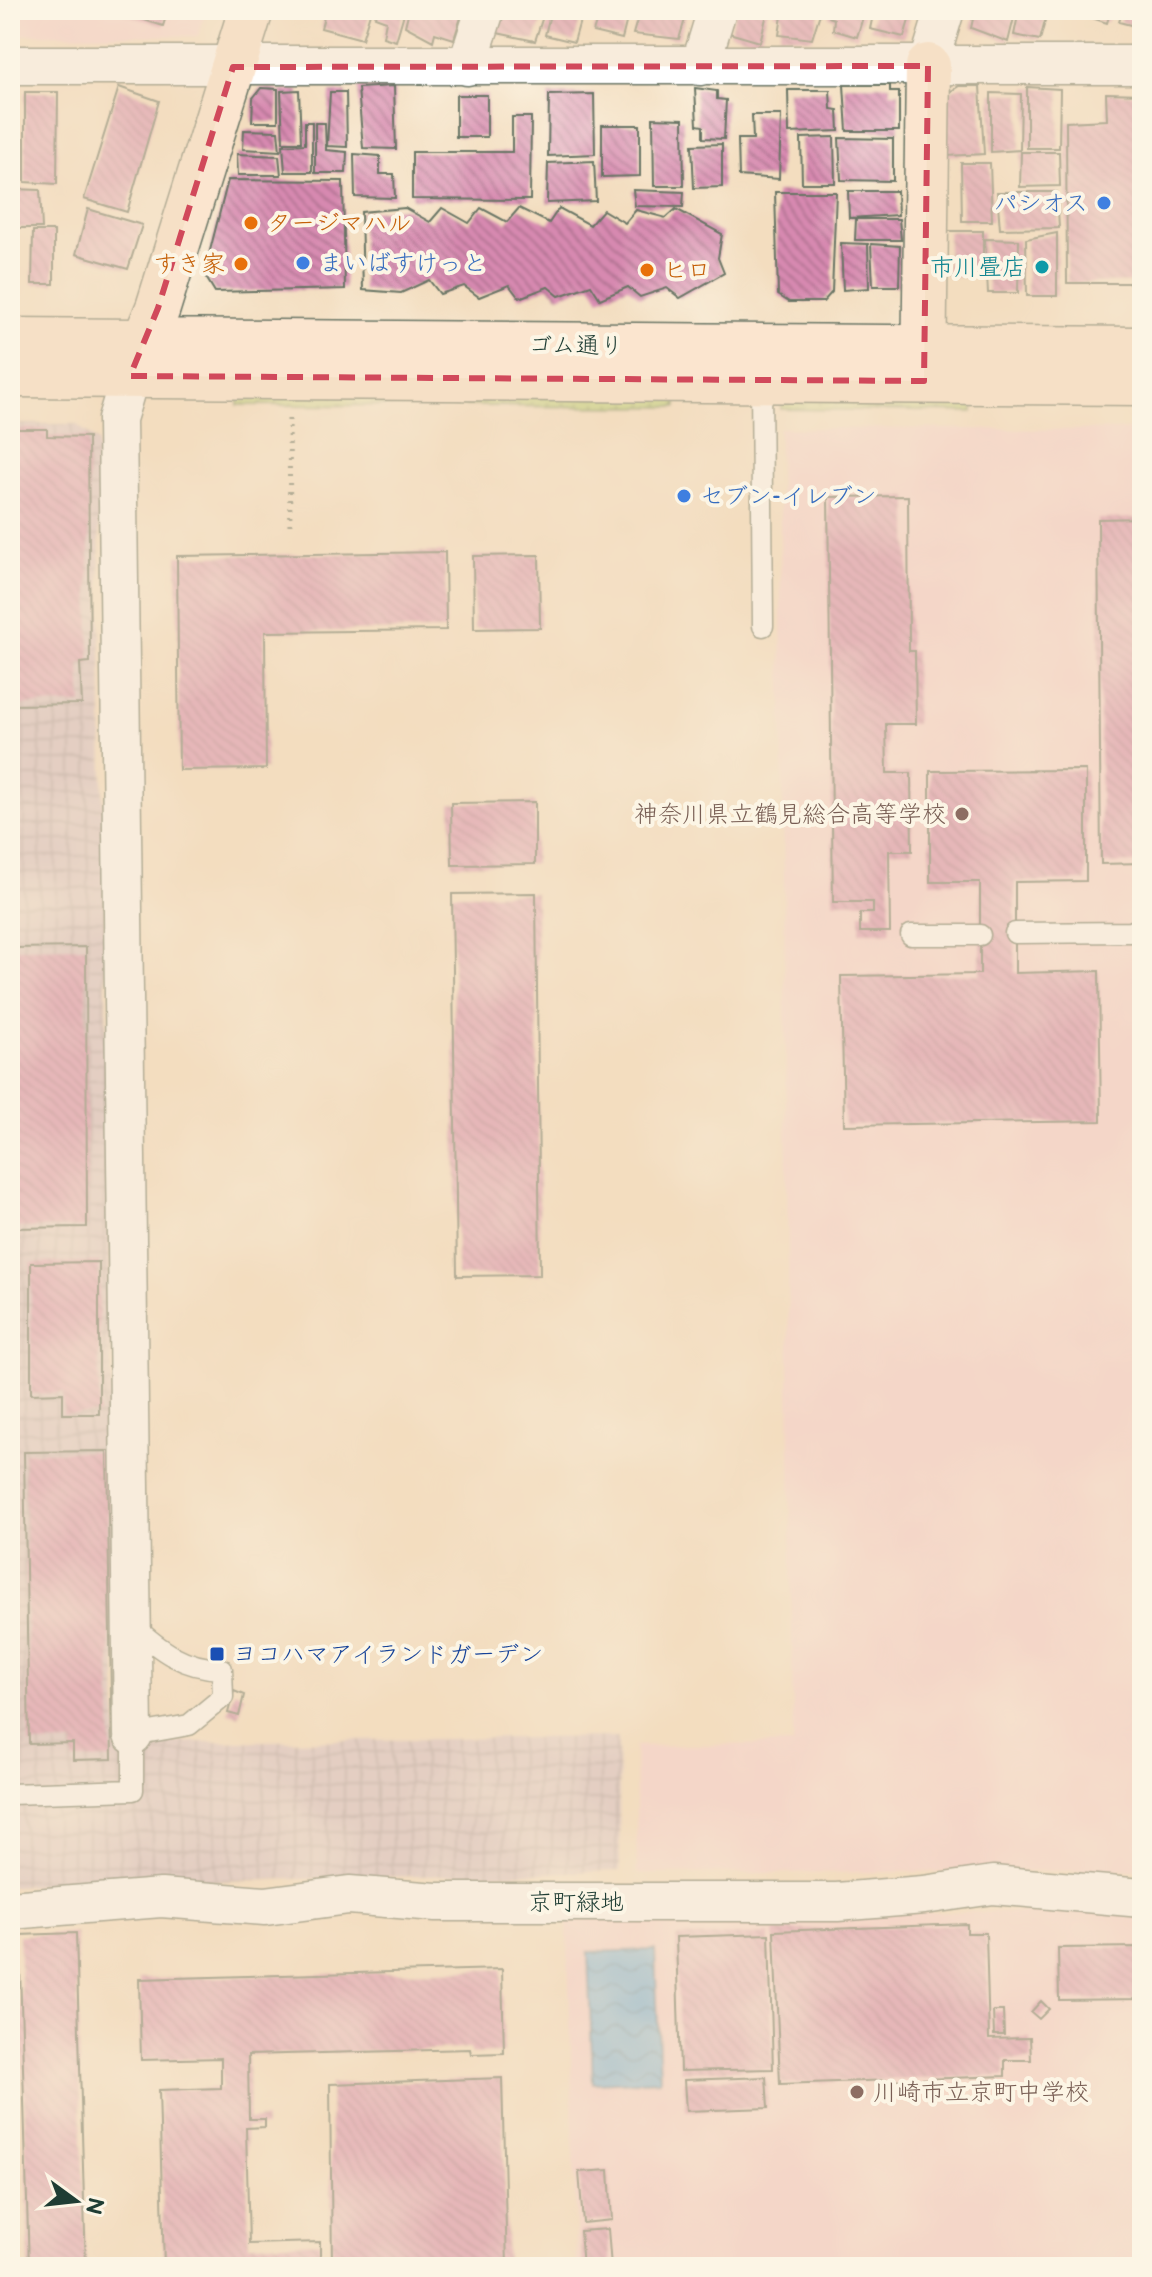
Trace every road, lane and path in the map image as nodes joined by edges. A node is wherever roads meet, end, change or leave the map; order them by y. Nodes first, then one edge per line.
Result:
1 (251, 10) edge
2 (485, 10) edge
3 (717, 10) edge
4 (945, 10) edge
5 (10, 65) edge
6 (1142, 65) edge
7 (467, 66) junction
8 (700, 66) junction
9 (928, 66) junction
10 (233, 67) junction
11 (10, 340) edge
12 (1142, 349) edge
13 (137, 358) junction
14 (924, 364) junction
15 (10, 375) edge
16 (761, 380) junction
17 (1142, 383) edge
18 (289, 419) dead end
19 (290, 531) dead end
20 (763, 626) dead end
21 (1142, 927) edge
22 (1015, 933) dead end
23 (911, 935) dead end
24 (980, 935) dead end
25 (132, 1625) junction
26 (133, 1735) junction
27 (10, 1794) edge
28 (1142, 1898) edge
29 (10, 1910) edge

1 - 10 street
2 - 7 street
3 - 8 street
4 - 9 street
5 - 10 street
6 - 9 street
7 - 8 street
7 - 10 street
8 - 9 street
9 - 14 street
10 - 13 street
11 - 13 street, ゴム通り
12 - 14 street, ゴム通り
13 - 14 street, ゴム通り
13 - 15 street
13 - 16 street, ゴム通り
13 - 25 street
14 - 16 street, ゴム通り
14 - 17 street, ゴム通り
16 - 20 lane
18 - 19 path
21 - 22 lane
23 - 24 lane
25 - 26 street
25 - 26 lane
26 - 27 lane
28 - 29 street, 京町緑地

